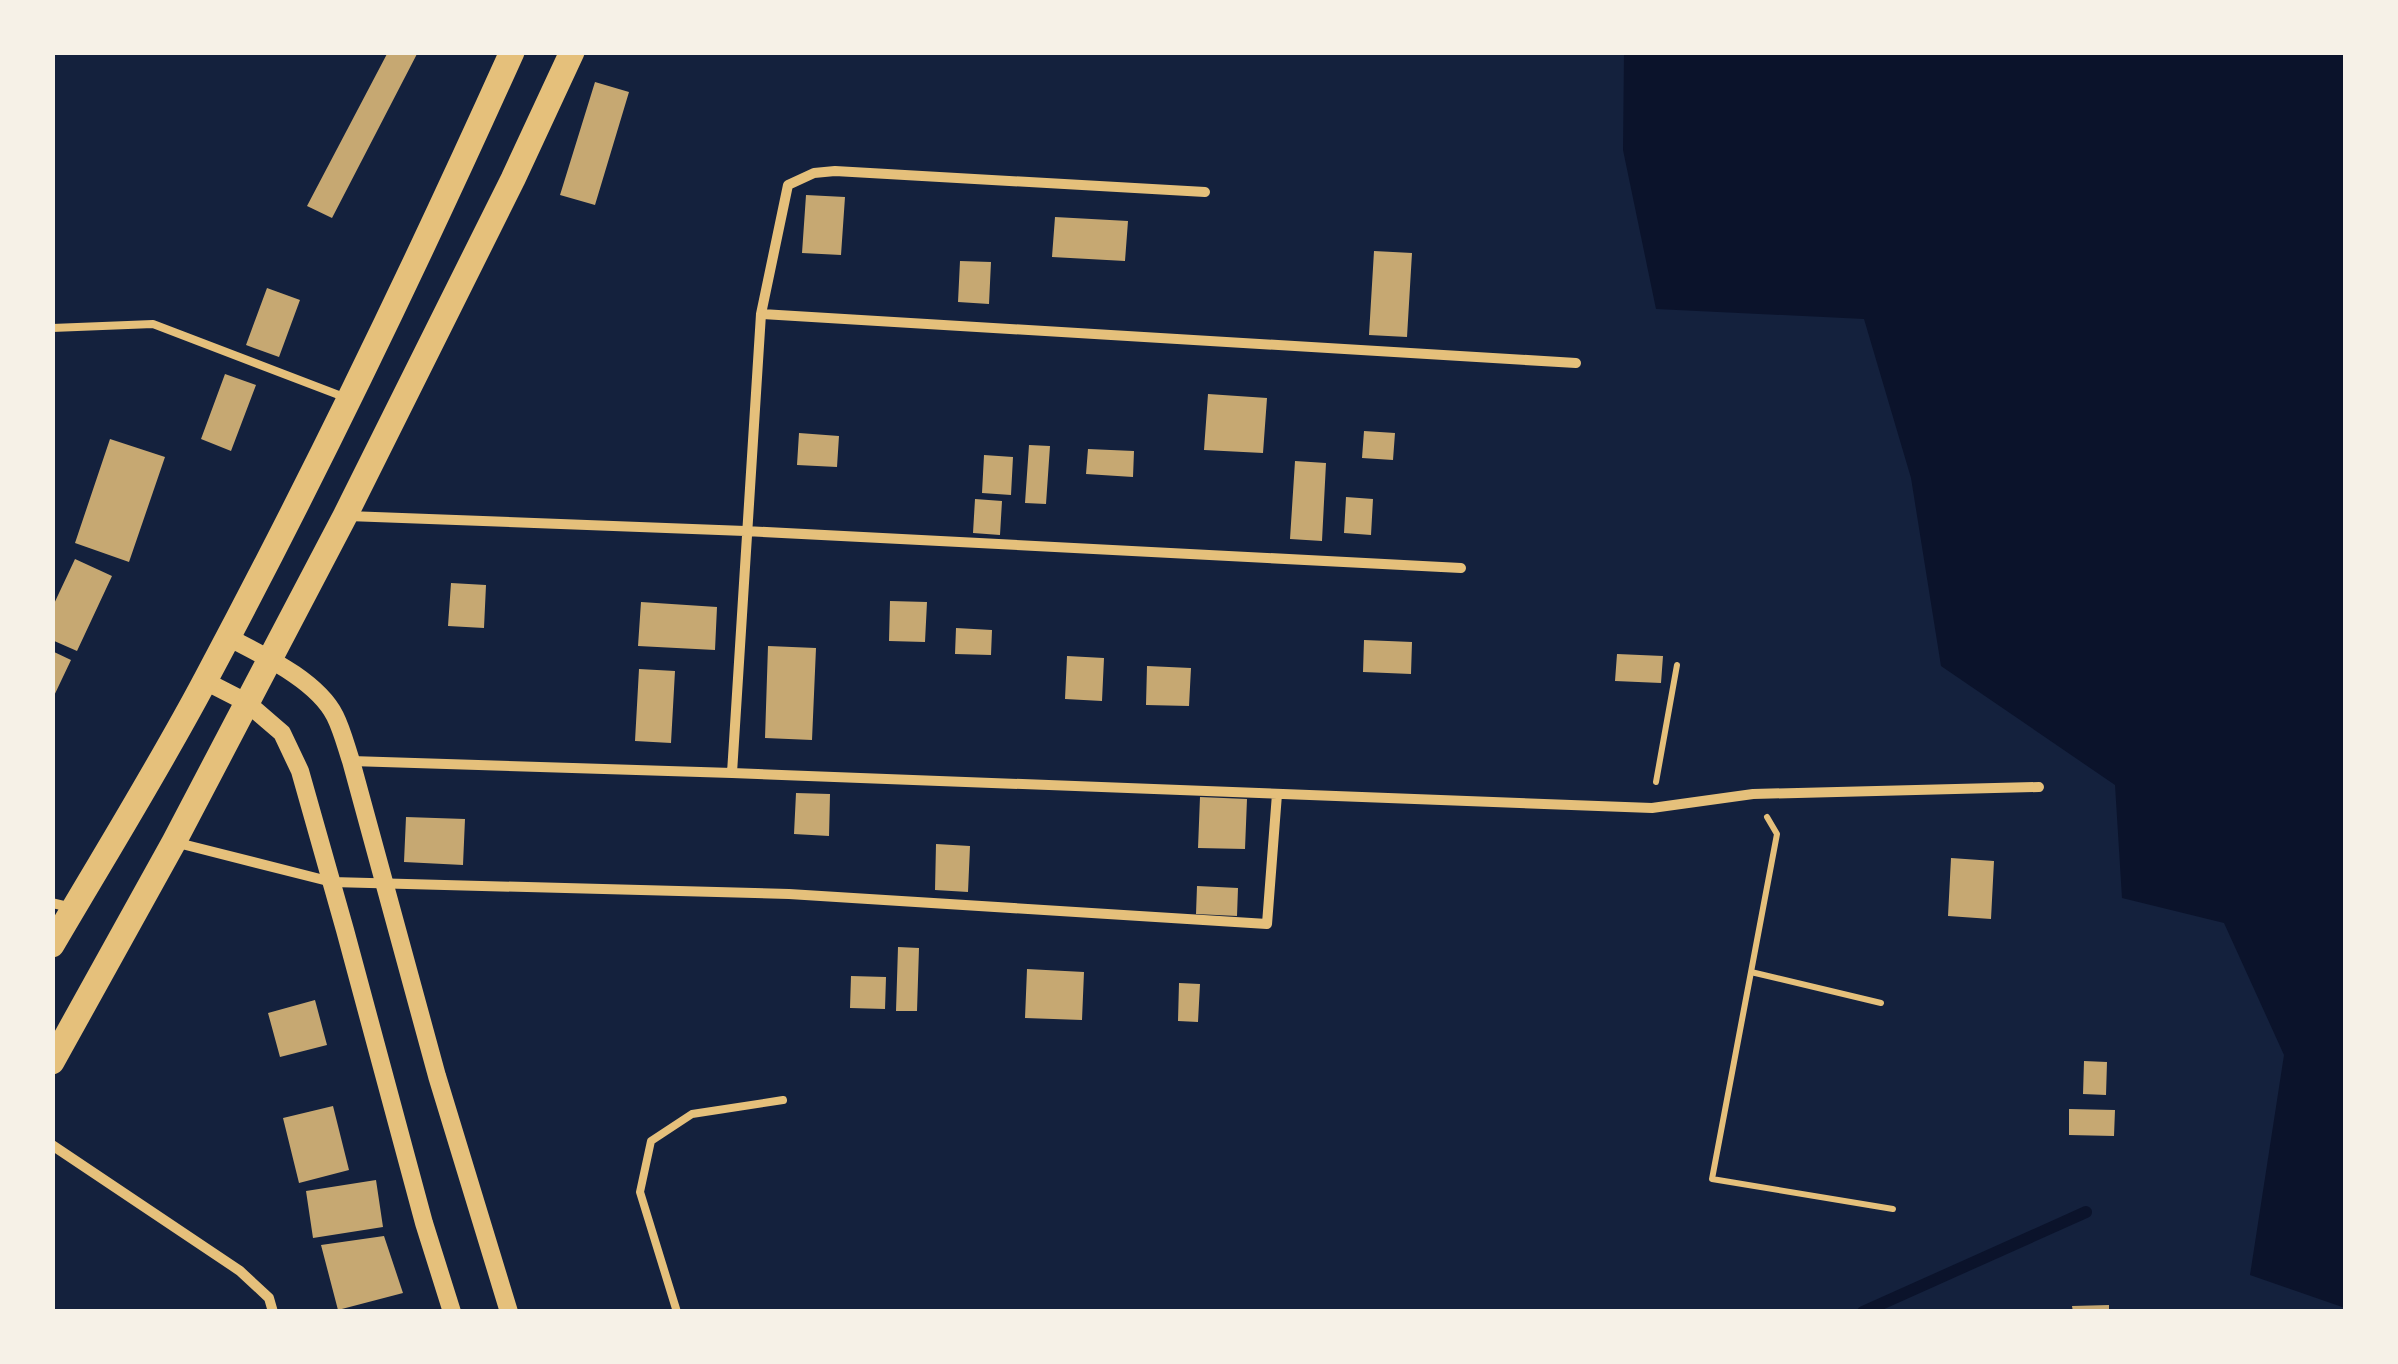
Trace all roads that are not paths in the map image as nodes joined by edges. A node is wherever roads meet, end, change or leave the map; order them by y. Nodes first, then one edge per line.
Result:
1 (512, 52) edge
2 (572, 52) edge
3 (1205, 192) dead end
4 (760, 314) junction
5 (52, 328) edge
6 (1576, 363) dead end
7 (348, 398) junction
8 (345, 516) junction
9 (746, 532) junction
10 (1461, 568) dead end
11 (228, 637) junction
12 (270, 659) junction
13 (205, 681) junction
14 (246, 702) junction
15 (351, 761) junction
16 (732, 773) junction
17 (2039, 787) dead end
18 (1276, 794) junction
19 (174, 842) junction
20 (332, 882) junction
21 (384, 882) junction
22 (63, 906) edge
23 (52, 946) edge
24 (52, 1062) edge
25 (783, 1100) dead end
26 (52, 1146) edge
27 (273, 1312) edge
28 (452, 1312) edge
29 (509, 1312) edge
30 (677, 1312) edge

1 - 7 main road
2 - 8 main road
3 - 4 street
4 - 6 street
4 - 9 street
5 - 7 lane
7 - 11 main road
8 - 9 street
8 - 12 main road
9 - 10 street
9 - 16 street
11 - 12 street
11 - 13 main road
12 - 14 main road
12 - 15 street
13 - 14 street
13 - 22 main road
14 - 19 main road
14 - 20 street
15 - 16 street
15 - 21 street
16 - 18 street
17 - 18 street
18 - 21 street
19 - 20 street
19 - 24 main road
20 - 21 street
20 - 28 street
21 - 29 street
22 - 23 main road
25 - 30 lane
26 - 27 street

